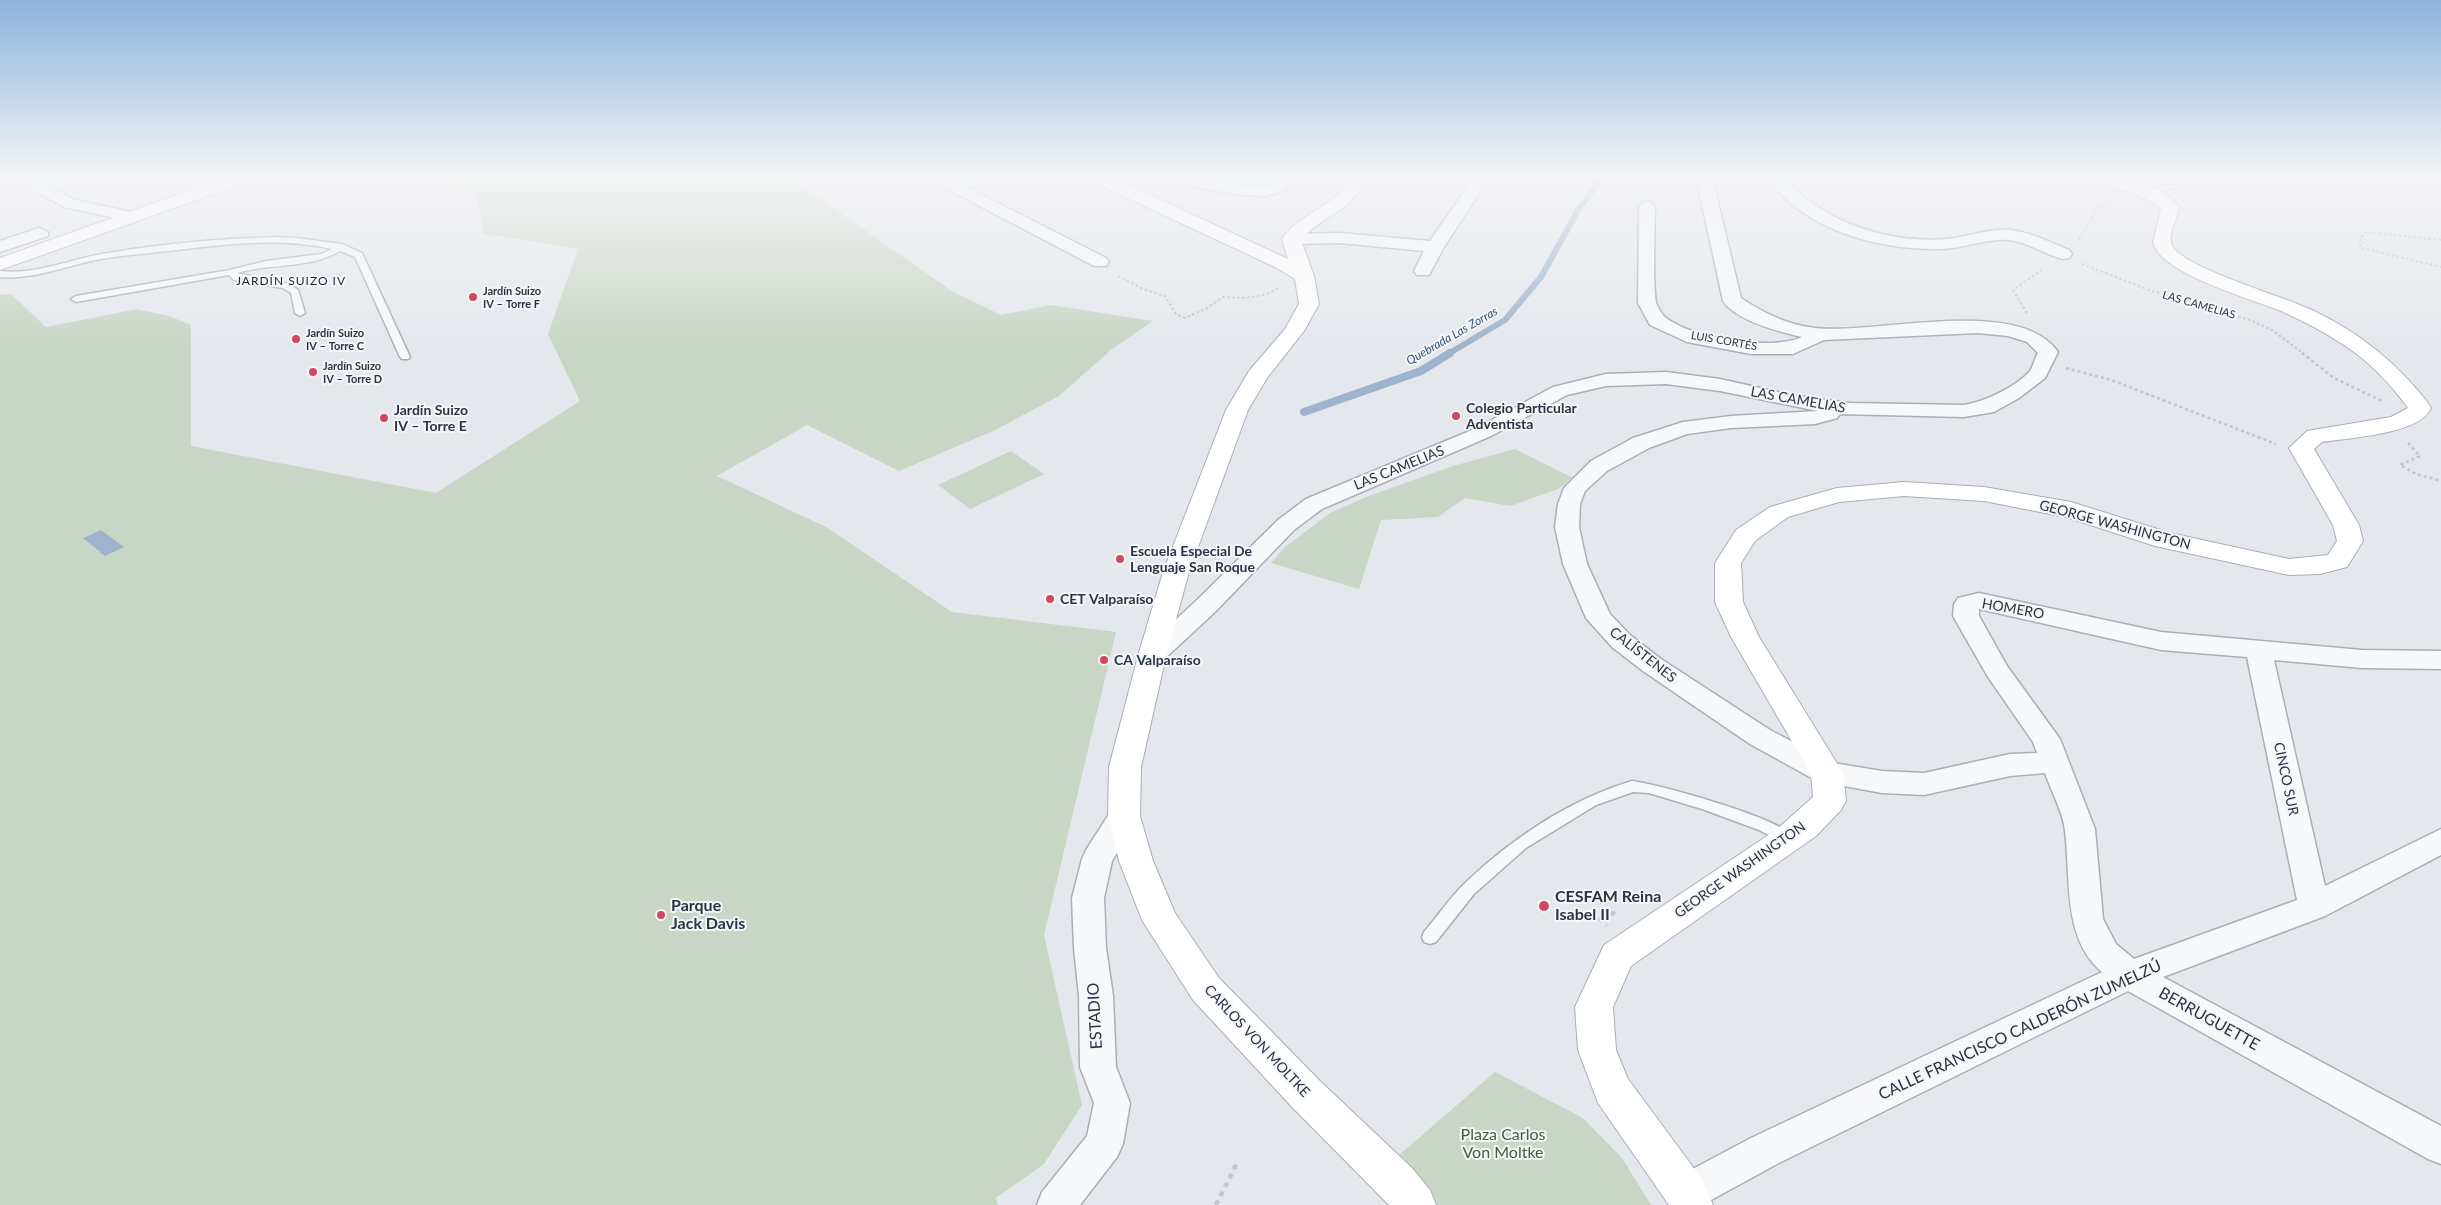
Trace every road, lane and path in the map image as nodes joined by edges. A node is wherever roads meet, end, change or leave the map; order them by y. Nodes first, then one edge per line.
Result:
1 (30, 233) edge
2 (44, 233) edge
3 (88, 233) edge
4 (1044, 233) edge
5 (1218, 233) edge
6 (1295, 233) edge
7 (1444, 233) edge
8 (1647, 233) edge
9 (1717, 233) edge
10 (1865, 233) edge
11 (2084, 233) edge
12 (2164, 233) edge
13 (2364, 233) edge
14 (2377, 233) edge
15 (1291, 239) junction
16 (2441, 240) edge
17 (0, 244) edge
18 (342, 247) junction
19 (1435, 247) junction
20 (0, 249) edge
21 (2063, 254) junction
22 (1100, 262) joint
23 (0, 264) edge
24 (2441, 267) edge
25 (1423, 271) dead end
26 (232, 272) junction
27 (0, 274) edge
28 (1304, 276) junction
29 (76, 299) dead end
30 (300, 313) dead end
31 (1819, 335) junction
32 (2033, 336) junction
33 (405, 357) dead end
34 (2044, 362) junction
35 (1850, 409) junction
36 (2419, 411) junction
37 (2381, 426) junction
38 (2305, 454) junction
39 (2441, 481) edge
40 (2259, 650) junction
41 (1152, 656) junction
42 (2441, 660) edge
43 (2055, 762) junction
44 (1827, 773) junction
45 (1124, 816) junction
46 (1788, 839) junction
47 (2441, 841) edge
48 (2314, 907) junction
49 (1598, 918) dead end
50 (1608, 926) dead end
51 (1430, 938) dead end
52 (2129, 975) junction
53 (2441, 1146) edge
54 (1238, 1162) dead end
55 (1689, 1199) edge
56 (1056, 1205) edge
57 (1216, 1205) edge
58 (1415, 1205) edge

1 - 17 lane
2 - 20 lane
3 - 23 street
4 - 22 street
5 - 28 street
6 - 15 street
7 - 19 street
8 - 31 street, LUIS CORTÉS
9 - 31 street
10 - 21 street
11 - 21 path
12 - 36 street
13 - 24 path
14 - 16 path
15 - 19 street
15 - 28 street, CARLOS VON MOLTKE
18 - 26 lane
18 - 27 lane
18 - 33 lane
19 - 25 street
21 - 32 path
21 - 36 path, LAS CAMELIAS
22 - 28 path
26 - 29 lane
26 - 30 lane
28 - 41 street, CARLOS VON MOLTKE
31 - 32 street
32 - 34 street
34 - 35 street, LAS CAMELIAS
34 - 38 path
35 - 41 street, LAS CAMELIAS
35 - 44 street, CALÍSTENES
36 - 37 street
37 - 38 street
37 - 39 path
38 - 44 street, GEORGE WASHINGTON
40 - 42 street, HOMERO
40 - 43 street, HOMERO
40 - 48 street, CINCO SUR
41 - 45 street, CARLOS VON MOLTKE
43 - 44 street
43 - 52 street, BERRUGUETTE
44 - 46 street, GEORGE WASHINGTON
45 - 56 street, ESTADIO
45 - 58 street, CARLOS VON MOLTKE
46 - 51 lane
46 - 55 street, GEORGE WASHINGTON
47 - 48 street, CALLE FRANCISCO CALDERÓN ZUMELZÚ
48 - 52 street, CALLE FRANCISCO CALDERÓN ZUMELZÚ
49 - 50 path
52 - 53 street, BERRUGUETTE
52 - 55 street, CALLE FRANCISCO CALDERÓN ZUMELZÚ
54 - 57 path

